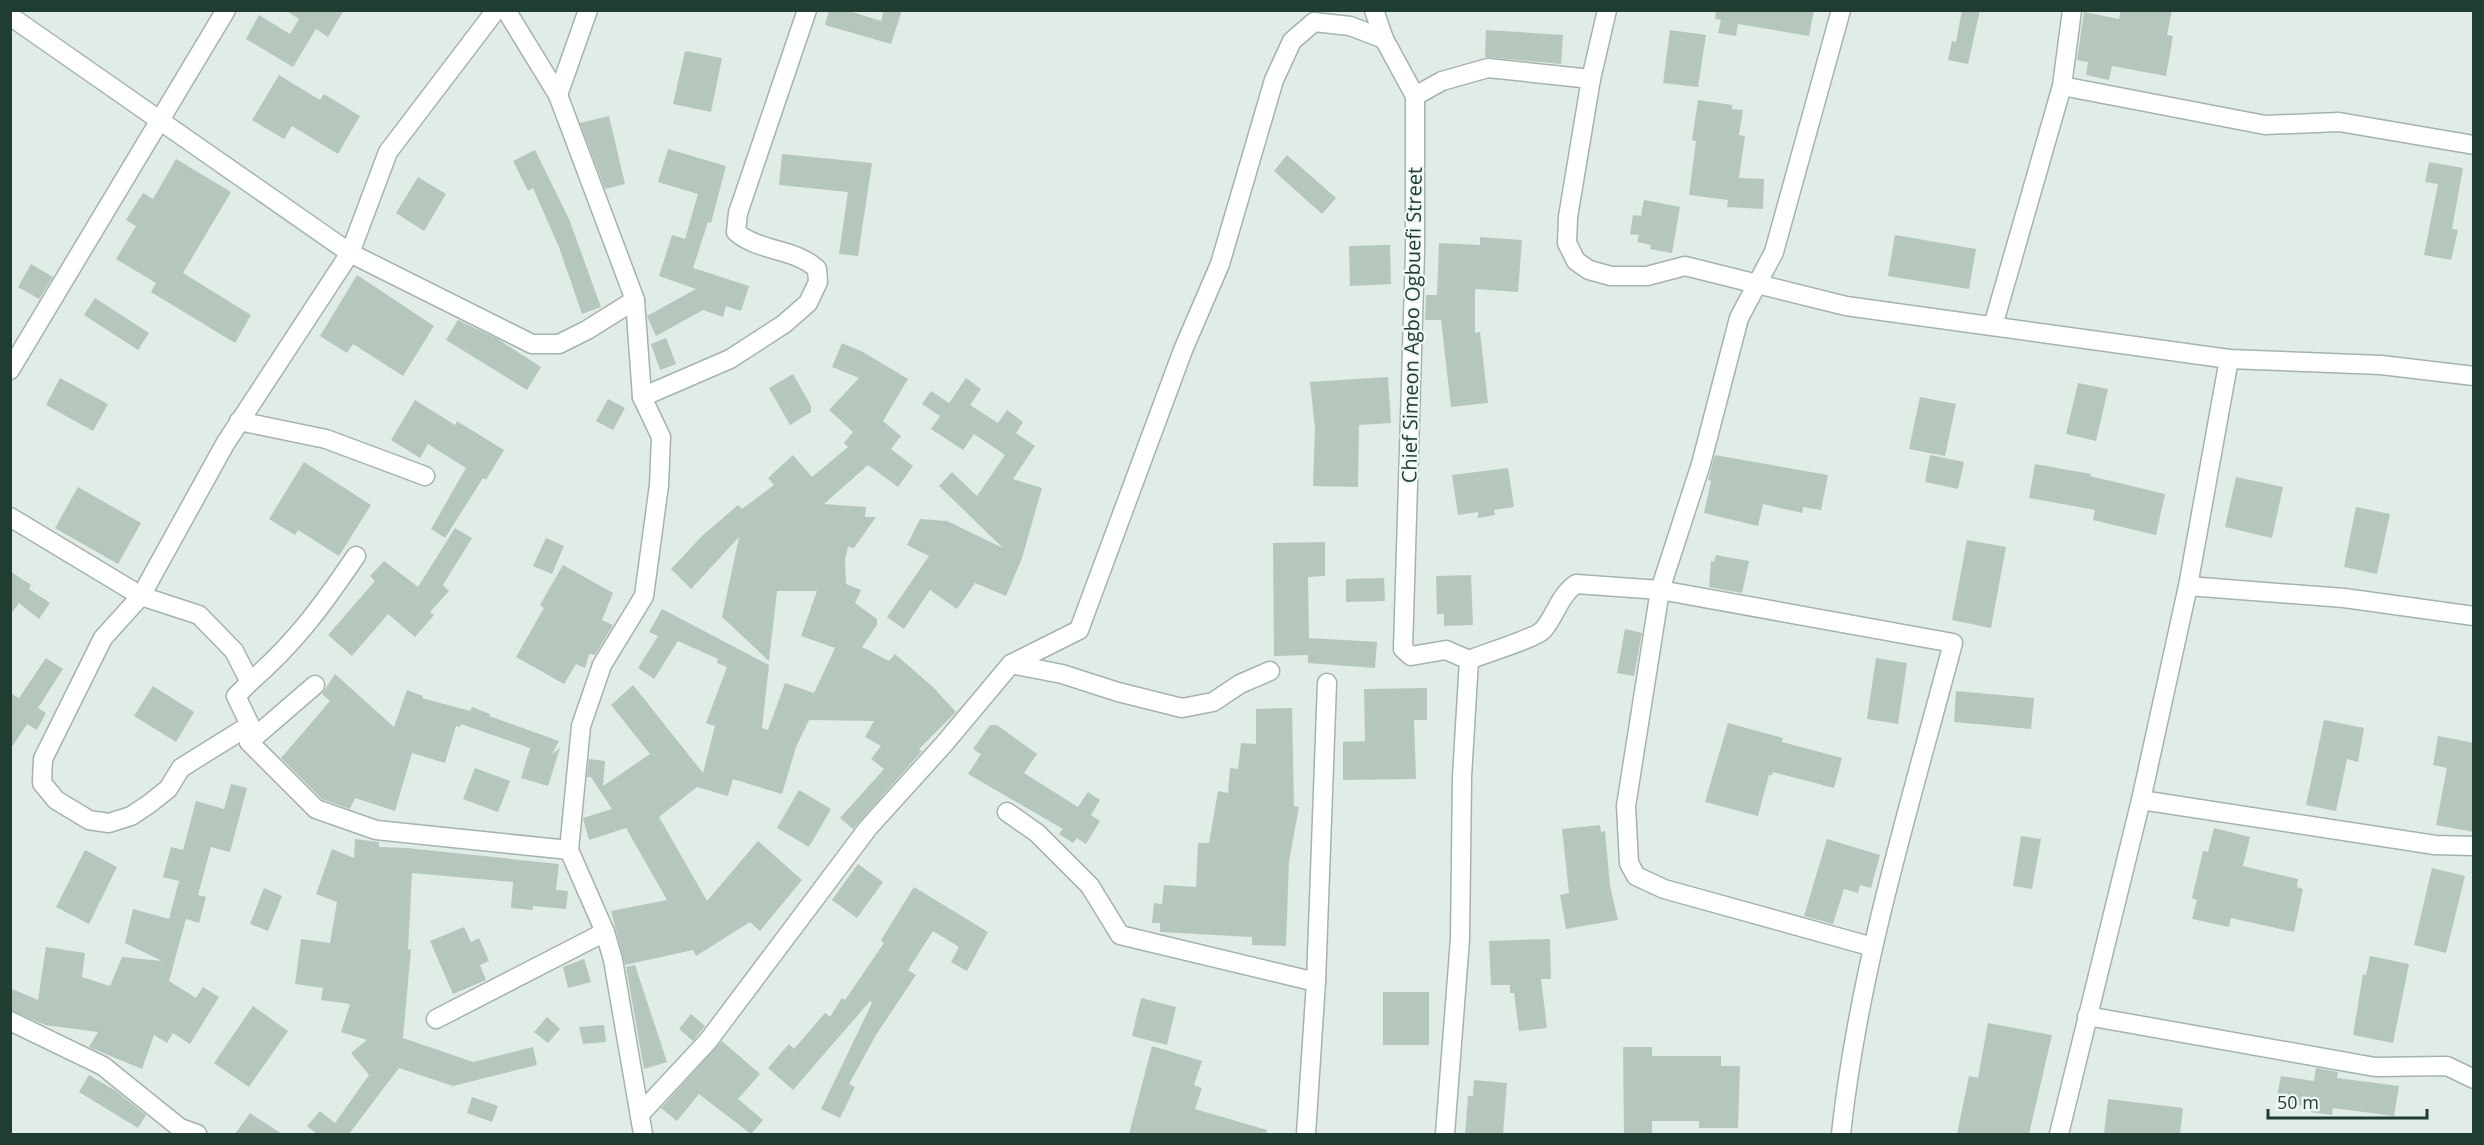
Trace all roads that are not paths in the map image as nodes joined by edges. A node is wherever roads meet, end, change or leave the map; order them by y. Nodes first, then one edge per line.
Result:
1 (226, 10) edge
2 (496, 10) edge
3 (506, 10) edge
4 (588, 10) edge
5 (807, 10) edge
6 (1374, 10) edge
7 (1607, 10) edge
8 (1841, 10) edge
9 (2072, 10) edge
10 (10, 16) edge
11 (1384, 39) junction
12 (1591, 79) junction
13 (2062, 86) junction
14 (558, 95) junction
15 (1415, 96) junction
16 (160, 121) junction
17 (2474, 145) edge
18 (350, 253) junction
19 (1755, 284) junction
20 (635, 300) junction
21 (1993, 326) junction
22 (2229, 359) junction
23 (10, 370) edge
24 (2474, 376) edge
25 (642, 397) junction
26 (239, 421) junction
27 (425, 476) dead end
28 (10, 517) edge
29 (356, 556) dead end
30 (2188, 586) junction
31 (1660, 590) junction
32 (141, 596) junction
33 (2474, 616) edge
34 (1469, 660) junction
35 (1011, 664) junction
36 (1269, 671) dead end
37 (250, 682) junction
38 (1327, 683) dead end
39 (315, 686) dead end
40 (250, 734) junction
41 (2140, 800) junction
42 (1007, 812) dead end
43 (2474, 846) edge
44 (569, 850) junction
45 (605, 932) junction
46 (1873, 947) junction
47 (1316, 982) junction
48 (2087, 1016) junction
49 (436, 1019) dead end
50 (10, 1021) edge
51 (2474, 1079) edge
52 (641, 1113) junction
53 (178, 1131) edge
54 (198, 1134) edge
55 (643, 1134) edge
56 (1306, 1134) edge
57 (1445, 1134) edge
58 (1841, 1134) edge
59 (2059, 1134) edge

1 - 16 street
2 - 18 street
3 - 14 street
4 - 14 street
5 - 25 street
6 - 11 street, Chief Simeon Agbo Ogbuefi Street
7 - 12 street
8 - 19 street
9 - 13 street
10 - 16 street
11 - 15 street, Chief Simeon Agbo Ogbuefi Street
11 - 35 street
12 - 15 street
12 - 19 street
13 - 17 street
13 - 21 street
14 - 20 street
15 - 34 street, Chief Simeon Agbo Ogbuefi Street
16 - 18 street
16 - 23 street
18 - 20 street
18 - 26 street
19 - 21 street
19 - 31 street
20 - 25 street
21 - 22 street
22 - 24 street
22 - 30 street
25 - 44 street
26 - 27 street
26 - 32 street
28 - 32 street
29 - 37 street
30 - 33 street
30 - 41 street
31 - 34 street
31 - 46 street
31 - 46 street
32 - 37 street
32 - 40 street
34 - 57 street
35 - 36 street
35 - 52 street
37 - 40 street
38 - 47 street
39 - 40 street
40 - 44 street
41 - 43 street
41 - 48 street
42 - 47 street
44 - 45 street
45 - 49 street
45 - 52 street
46 - 58 street
47 - 56 street
48 - 51 street
48 - 59 street
50 - 53 street
52 - 55 street
53 - 54 street

